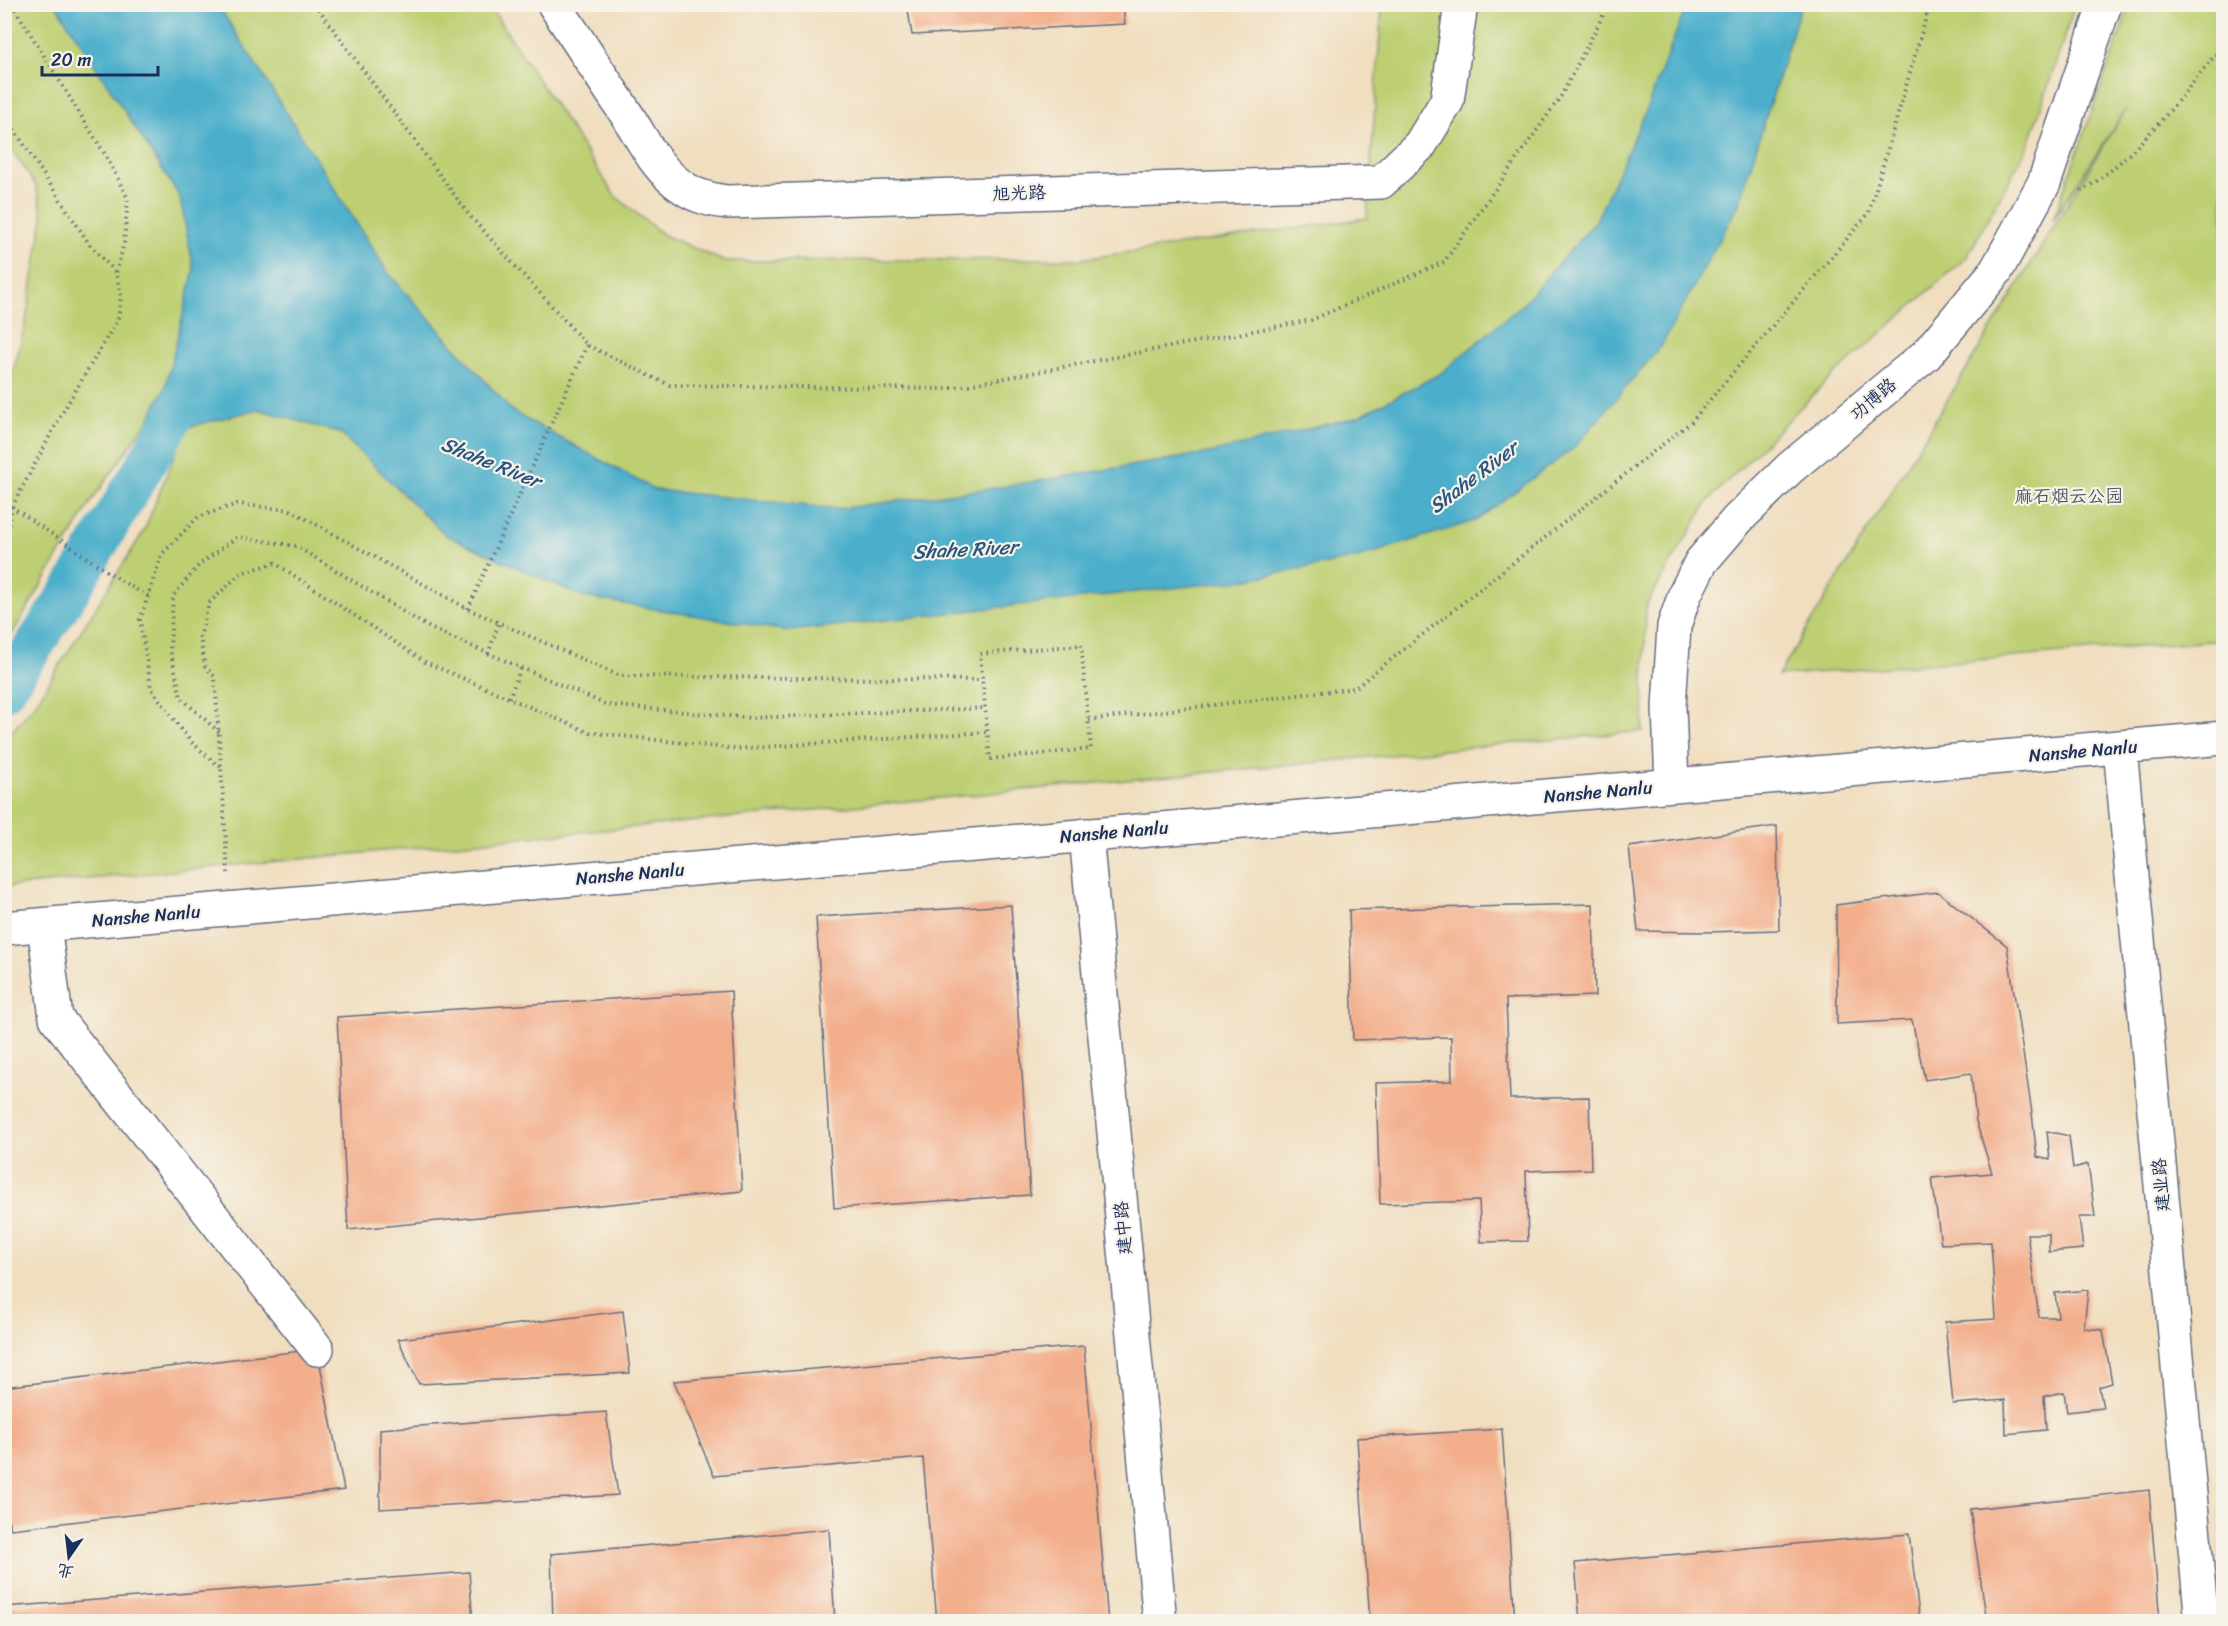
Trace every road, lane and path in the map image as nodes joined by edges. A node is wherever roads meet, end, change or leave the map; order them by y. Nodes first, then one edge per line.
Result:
1 (12, 4) edge
2 (315, 4) edge
3 (554, 4) edge
4 (1461, 4) edge
5 (1609, 4) edge
6 (1930, 4) edge
7 (2105, 4) edge
8 (2223, 46) edge
9 (4, 114) edge
10 (2044, 183) junction
11 (116, 273) junction
12 (587, 345) junction
13 (4, 490) edge
14 (12, 507) junction
15 (4, 545) edge
16 (148, 597) junction
17 (468, 609) junction
18 (499, 623) junction
19 (488, 654) junction
20 (521, 668) junction
21 (982, 680) junction
22 (509, 698) junction
23 (985, 708) junction
24 (1089, 720) junction
25 (219, 732) junction
26 (987, 732) junction
27 (2223, 738) edge
28 (2120, 748) junction
29 (221, 767) junction
30 (1672, 785) junction
31 (1086, 835) junction
32 (231, 909) junction
33 (44, 925) junction
34 (4, 928) edge
35 (317, 1349) dead end
36 (1160, 1622) edge
37 (2202, 1622) edge

1 - 11 path
2 - 12 path
3 - 4 street, 旭光路
5 - 12 path
6 - 24 path
7 - 10 street, 功博路
8 - 10 path
9 - 11 path
10 - 30 street, 功博路
11 - 14 path
12 - 17 path
13 - 14 path
14 - 15 path
14 - 16 path
16 - 17 path
16 - 29 path
17 - 18 path
18 - 19 path
18 - 21 path
19 - 20 path
19 - 25 path
20 - 22 path
20 - 23 path
21 - 23 path
21 - 24 path
22 - 25 path
22 - 26 path
23 - 26 path
24 - 26 path
25 - 29 path
27 - 28 street, Nanshe Nanlu
28 - 30 street, Nanshe Nanlu
28 - 37 street, 建业路
29 - 32 path
30 - 31 street, Nanshe Nanlu
31 - 32 street, Nanshe Nanlu
31 - 36 street, 建中路
32 - 33 street, Nanshe Nanlu
33 - 34 street, Nanshe Nanlu
33 - 35 street

